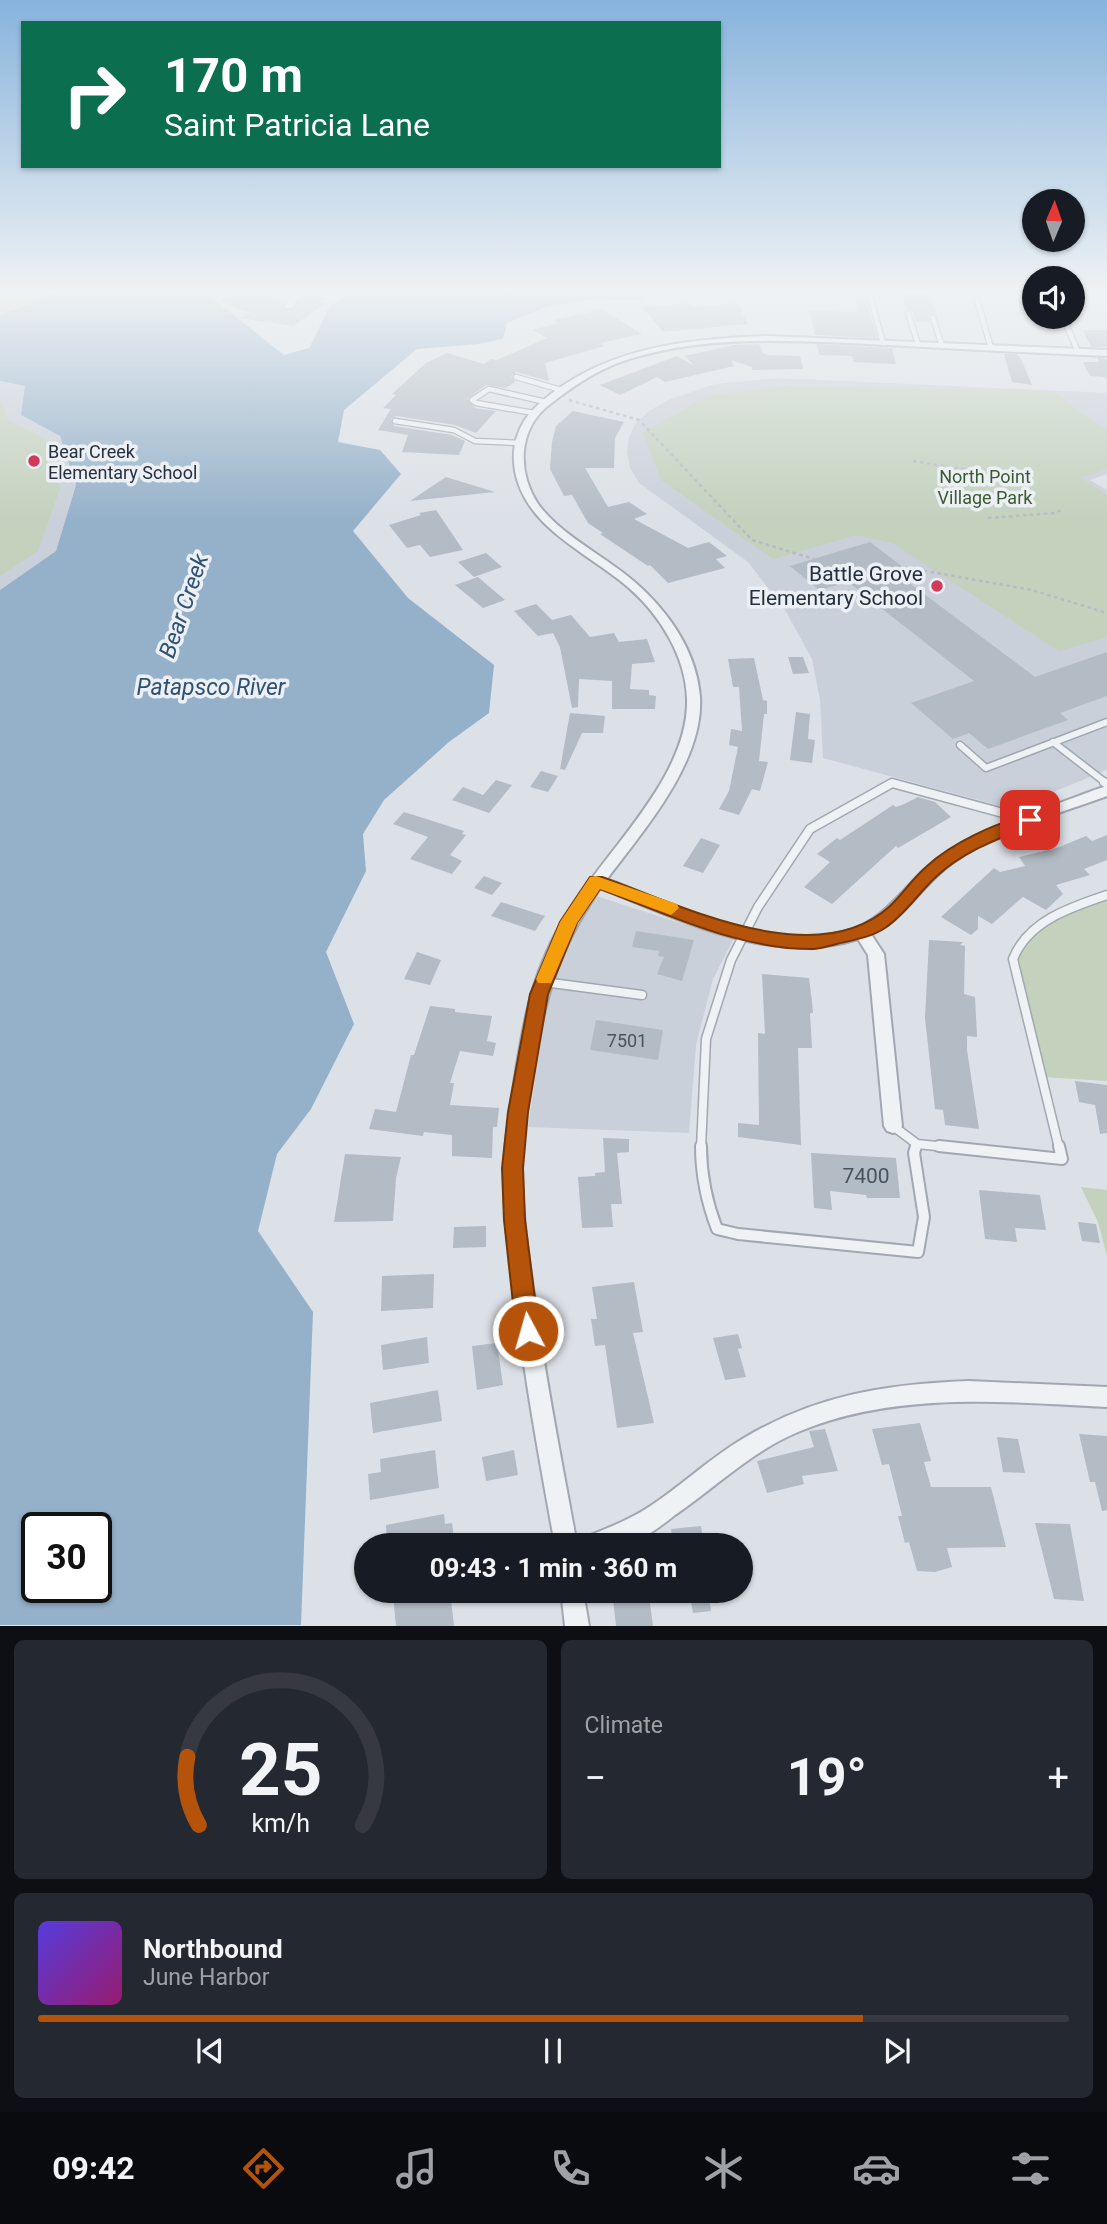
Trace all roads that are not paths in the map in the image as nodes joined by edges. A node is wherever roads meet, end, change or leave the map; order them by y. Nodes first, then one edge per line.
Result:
1 (599, 369) edge
2 (516, 377) dead end
3 (554, 396) junction
4 (534, 413) junction
5 (395, 421) dead end
6 (519, 443) junction
7 (1107, 722) edge
8 (1053, 742) junction
9 (960, 745) dead end
10 (1107, 784) edge
11 (1107, 791) edge
12 (1030, 820) junction
13 (596, 881) junction
14 (1107, 895) edge
15 (862, 932) junction
16 (745, 933) junction
17 (543, 982) junction
18 (642, 995) dead end
19 (893, 1126) joint
20 (917, 1144) junction
21 (1107, 1397) edge
22 (564, 1533) edge
23 (627, 1533) edge
24 (574, 1603) edge
25 (577, 1626) edge

1 - 3 street
2 - 3 lane
3 - 4 street
3 - 4 lane
4 - 6 street
5 - 6 lane
6 - 13 street
7 - 8 lane
8 - 9 lane
8 - 10 lane
11 - 12 street
12 - 15 street
12 - 16 lane
13 - 16 street
13 - 17 street
14 - 20 lane
15 - 16 street
15 - 19 street
16 - 20 lane
17 - 18 lane
17 - 22 street
19 - 20 lane
21 - 23 street
24 - 25 street

